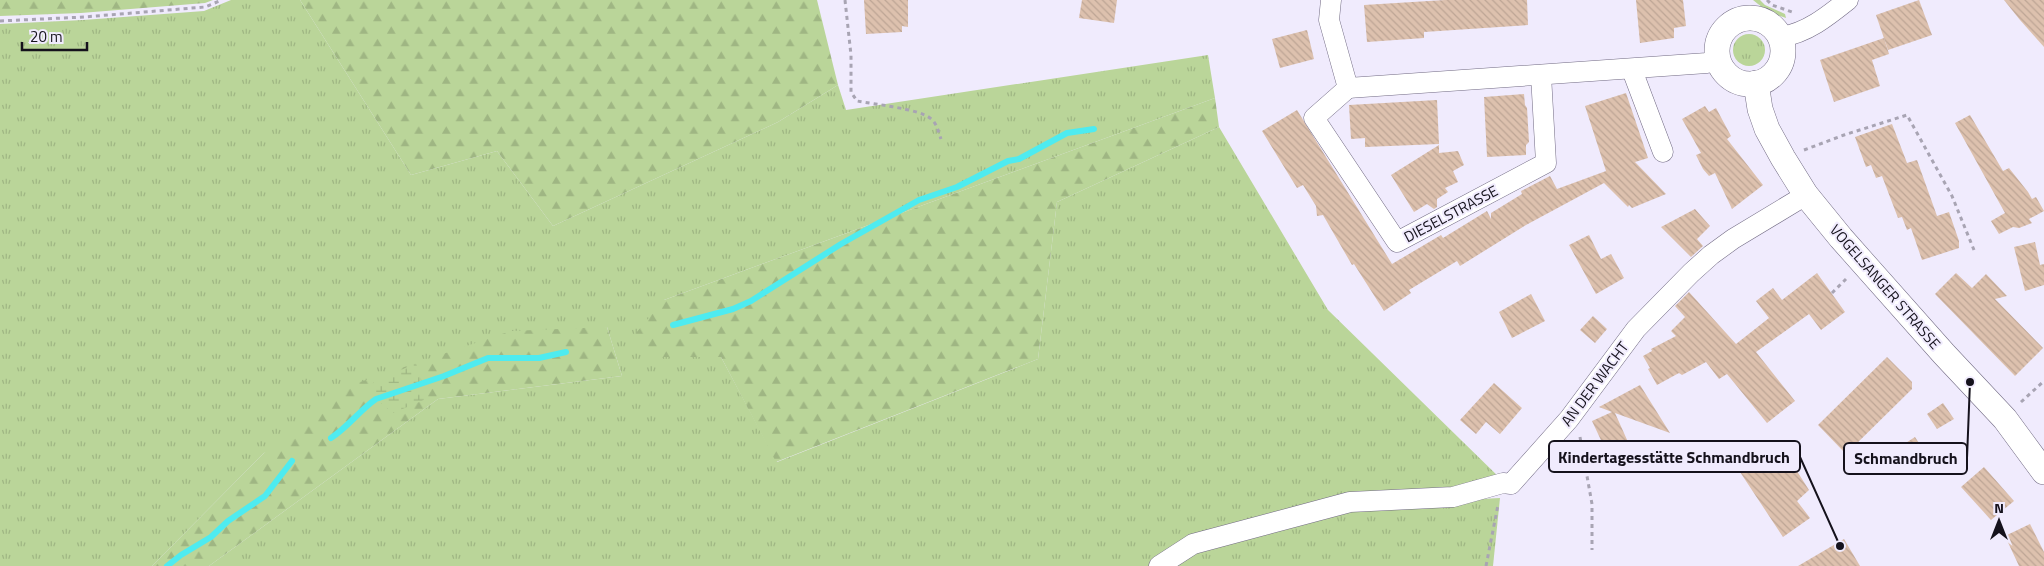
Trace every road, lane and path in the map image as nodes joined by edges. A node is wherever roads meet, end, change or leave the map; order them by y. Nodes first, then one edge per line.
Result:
1 (222, 0) edge
2 (846, 0) edge
3 (1331, 0) edge
4 (1848, 0) edge
5 (1735, 10) edge
6 (0, 21) edge
7 (1781, 37) junction
8 (1718, 57) junction
9 (1632, 70) junction
10 (1541, 75) junction
11 (1756, 83) junction
12 (1348, 88) junction
13 (941, 139) dead end
14 (1663, 152) dead end
15 (1783, 158) junction
16 (1806, 195) junction
17 (1974, 250) dead end
18 (2044, 381) edge
19 (1576, 410) junction
20 (2005, 419) junction
21 (2044, 472) edge
22 (1502, 483) junction
23 (1592, 550) dead end
24 (1159, 566) edge
25 (1486, 566) edge

1 - 6 path
2 - 13 path
3 - 12 street
4 - 7 street
5 - 7 street
5 - 8 street
7 - 11 street
8 - 9 street
8 - 11 street
9 - 10 street
9 - 14 street
10 - 12 street
10 - 12 street, DIESELSTRASSE
11 - 15 street, VOGELSANGER STRASSE
15 - 16 street, VOGELSANGER STRASSE
15 - 17 path
16 - 19 street, AN DER WACHT
16 - 20 street, VOGELSANGER STRASSE
18 - 20 path
19 - 22 street, AN DER WACHT
19 - 23 path
20 - 21 street, VOGELSANGER STRASSE
22 - 24 street, AN DER WACHT
22 - 25 path

